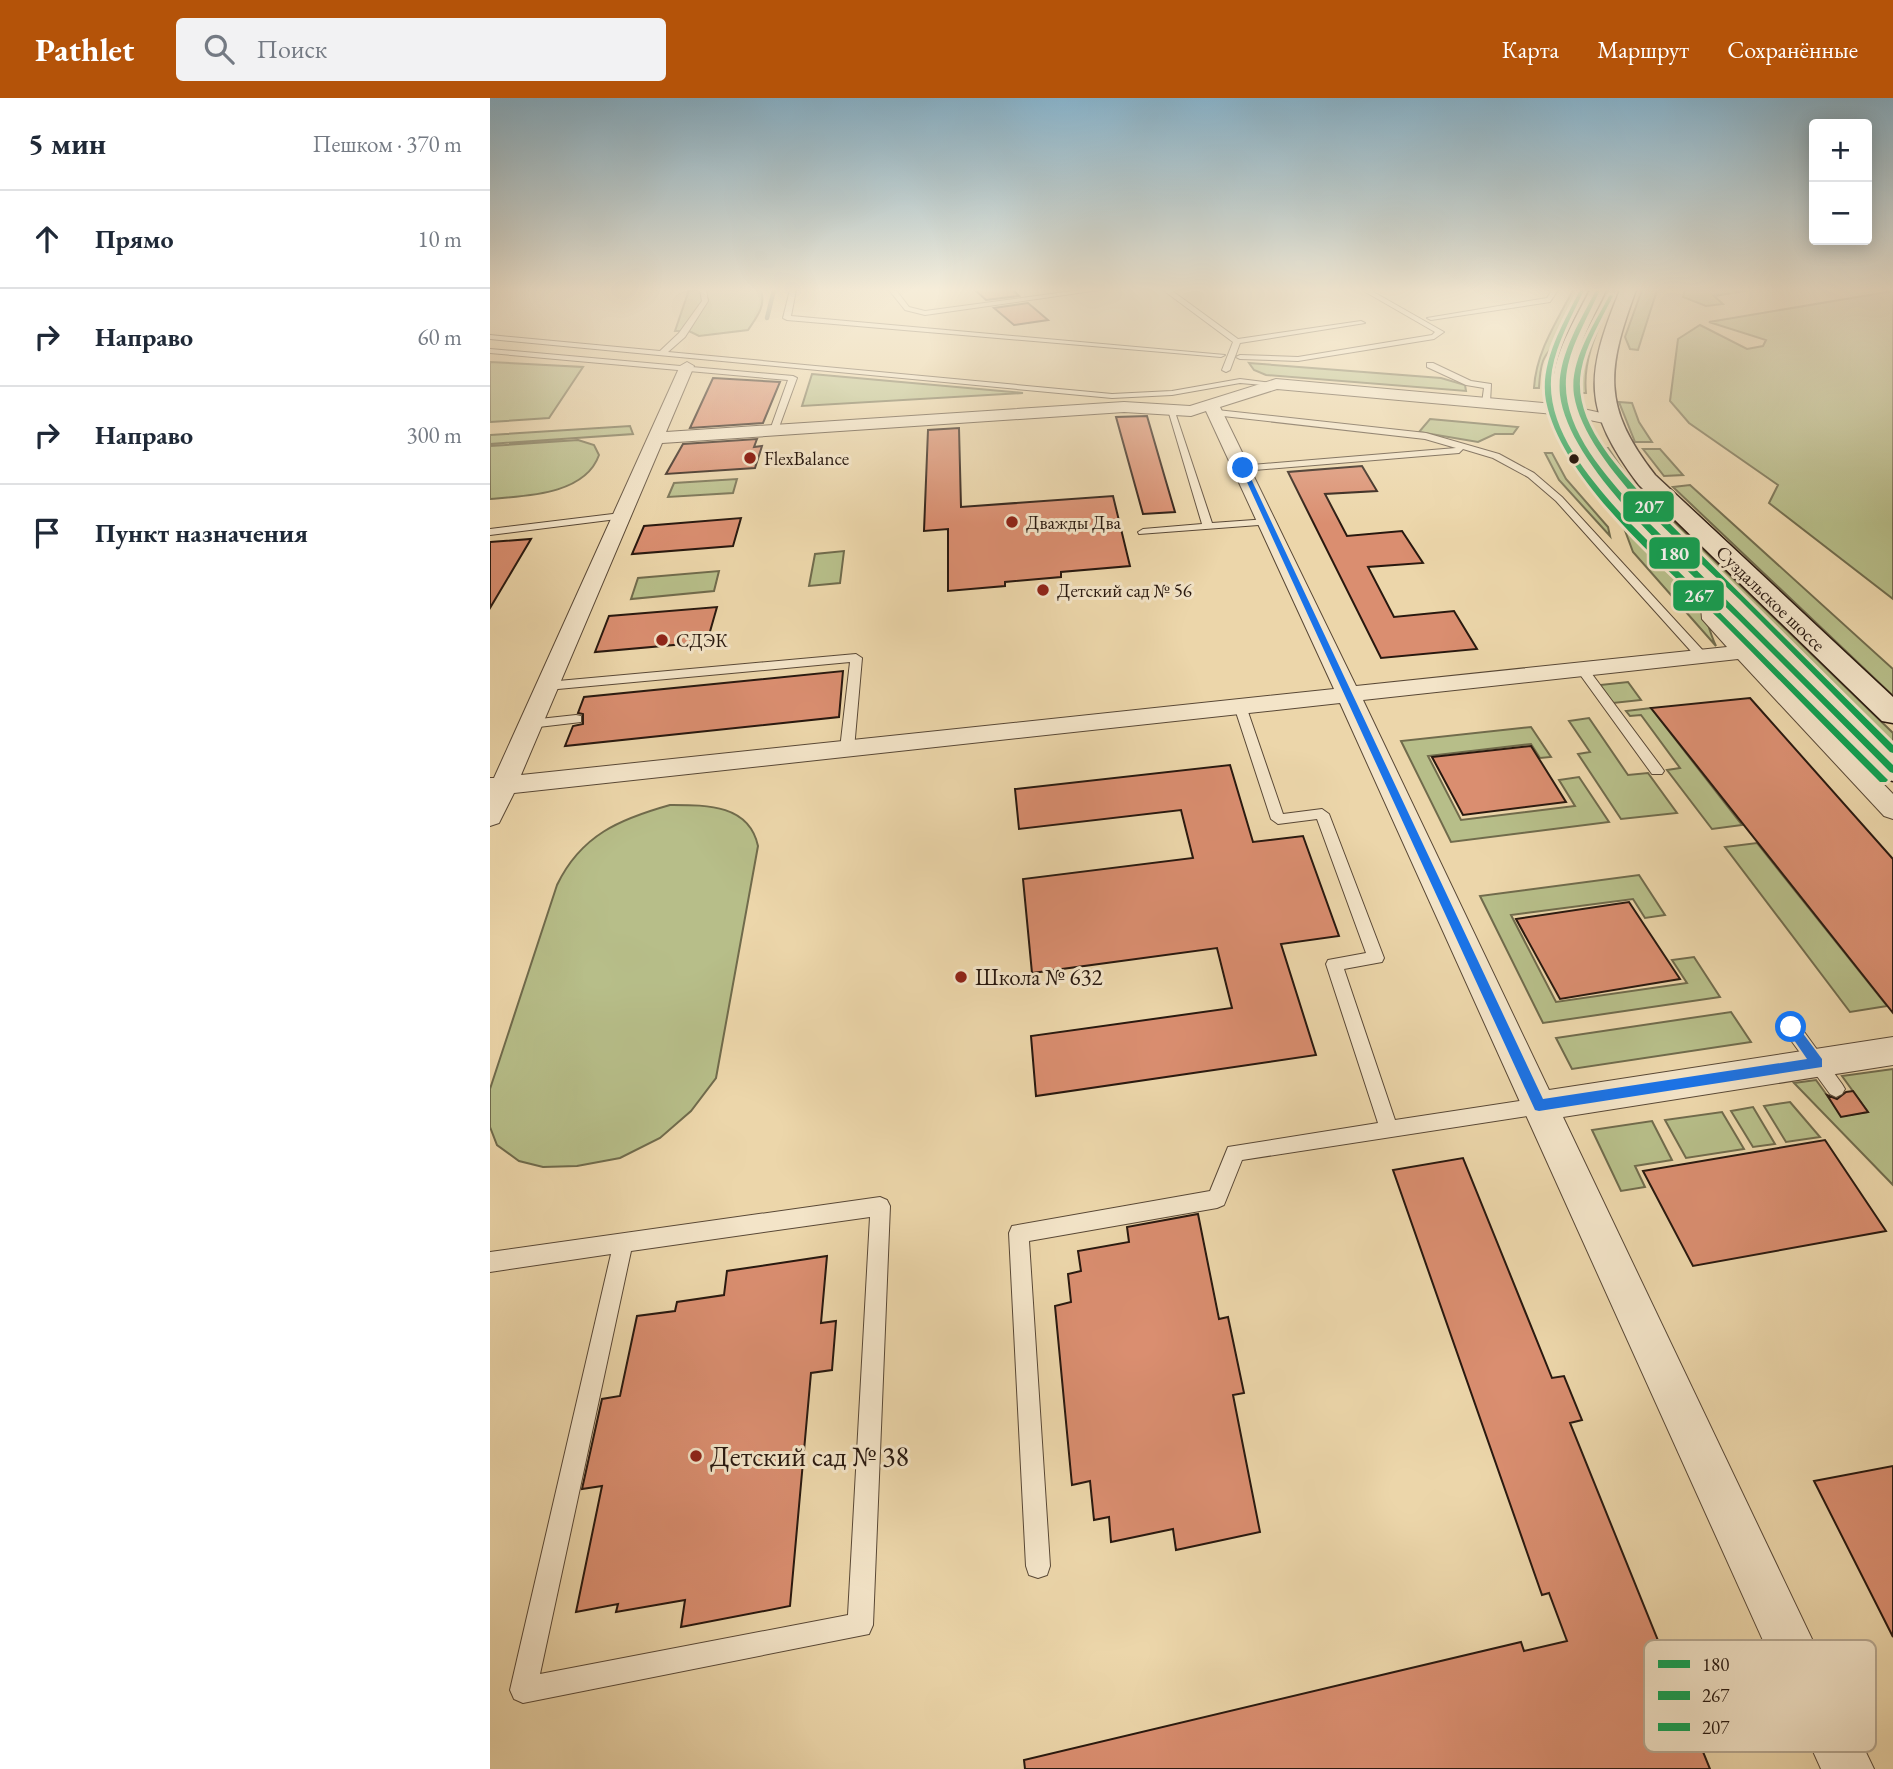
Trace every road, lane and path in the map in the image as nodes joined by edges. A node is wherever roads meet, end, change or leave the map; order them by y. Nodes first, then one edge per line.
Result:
1 (686, 368) joint
2 (803, 368) edge
3 (1436, 368) edge
4 (1566, 368) edge
5 (1604, 368) edge
6 (1276, 384) junction
7 (1363, 391) junction
8 (1486, 403) junction
9 (783, 406) junction
10 (770, 407) dead end
11 (1214, 410) junction
12 (1171, 412) junction
13 (1567, 417) junction
14 (1609, 419) junction
15 (774, 430) junction
16 (655, 438) junction
17 (1472, 449) junction
18 (1243, 468) junction
19 (621, 516) junction
20 (1268, 522) junction
21 (1208, 527) junction
22 (490, 532) edge
23 (1143, 532) dead end
24 (1709, 582) junction
25 (1742, 652) junction
26 (1702, 656) junction
27 (1582, 669) junction
28 (547, 686) junction
29 (1348, 695) junction
30 (1240, 706) junction
31 (1893, 714) edge
32 (576, 719) dead end
33 (530, 724) junction
34 (847, 748) junction
35 (1893, 770) edge
36 (1657, 771) dead end
37 (497, 786) edge
38 (1893, 810) edge
39 (490, 817) edge
40 (1791, 1027) dead end
41 (1893, 1051) edge
42 (1826, 1076) junction
43 (1539, 1106) junction
44 (1389, 1129) junction
45 (623, 1244) junction
46 (490, 1262) edge
47 (1038, 1566) dead end
48 (1788, 1640) edge
49 (1840, 1752) edge
50 (1848, 1769) edge

1 - 9 lane
1 - 16 street
2 - 6 lane
3 - 8 lane
4 - 13 main road
5 - 14 main road, Суздальское шоссе
6 - 7 street
6 - 11 street
7 - 8 street
7 - 13 street
8 - 13 street
9 - 10 lane
9 - 15 lane
11 - 12 street
11 - 17 lane
11 - 18 street
12 - 15 street
12 - 21 lane
13 - 14 street
13 - 24 main road, Суздальское шоссе
14 - 31 main road, Суздальское шоссе
15 - 16 street
16 - 19 street
17 - 18 lane
17 - 26 lane
18 - 20 street
19 - 22 lane
19 - 28 street
20 - 21 lane
20 - 29 street
21 - 23 lane
24 - 25 street
24 - 35 main road, Суздальское шоссе
25 - 26 street
25 - 38 street
26 - 27 street
27 - 29 street
27 - 36 lane
28 - 33 street
28 - 34 lane
29 - 30 street
29 - 43 street
30 - 34 street
30 - 44 lane
32 - 33 lane
33 - 37 street
34 - 37 street
37 - 39 street
40 - 42 lane
41 - 42 street
42 - 43 street
43 - 44 lane
43 - 48 street
44 - 47 lane
45 - 45 lane
45 - 46 lane
49 - 50 street

